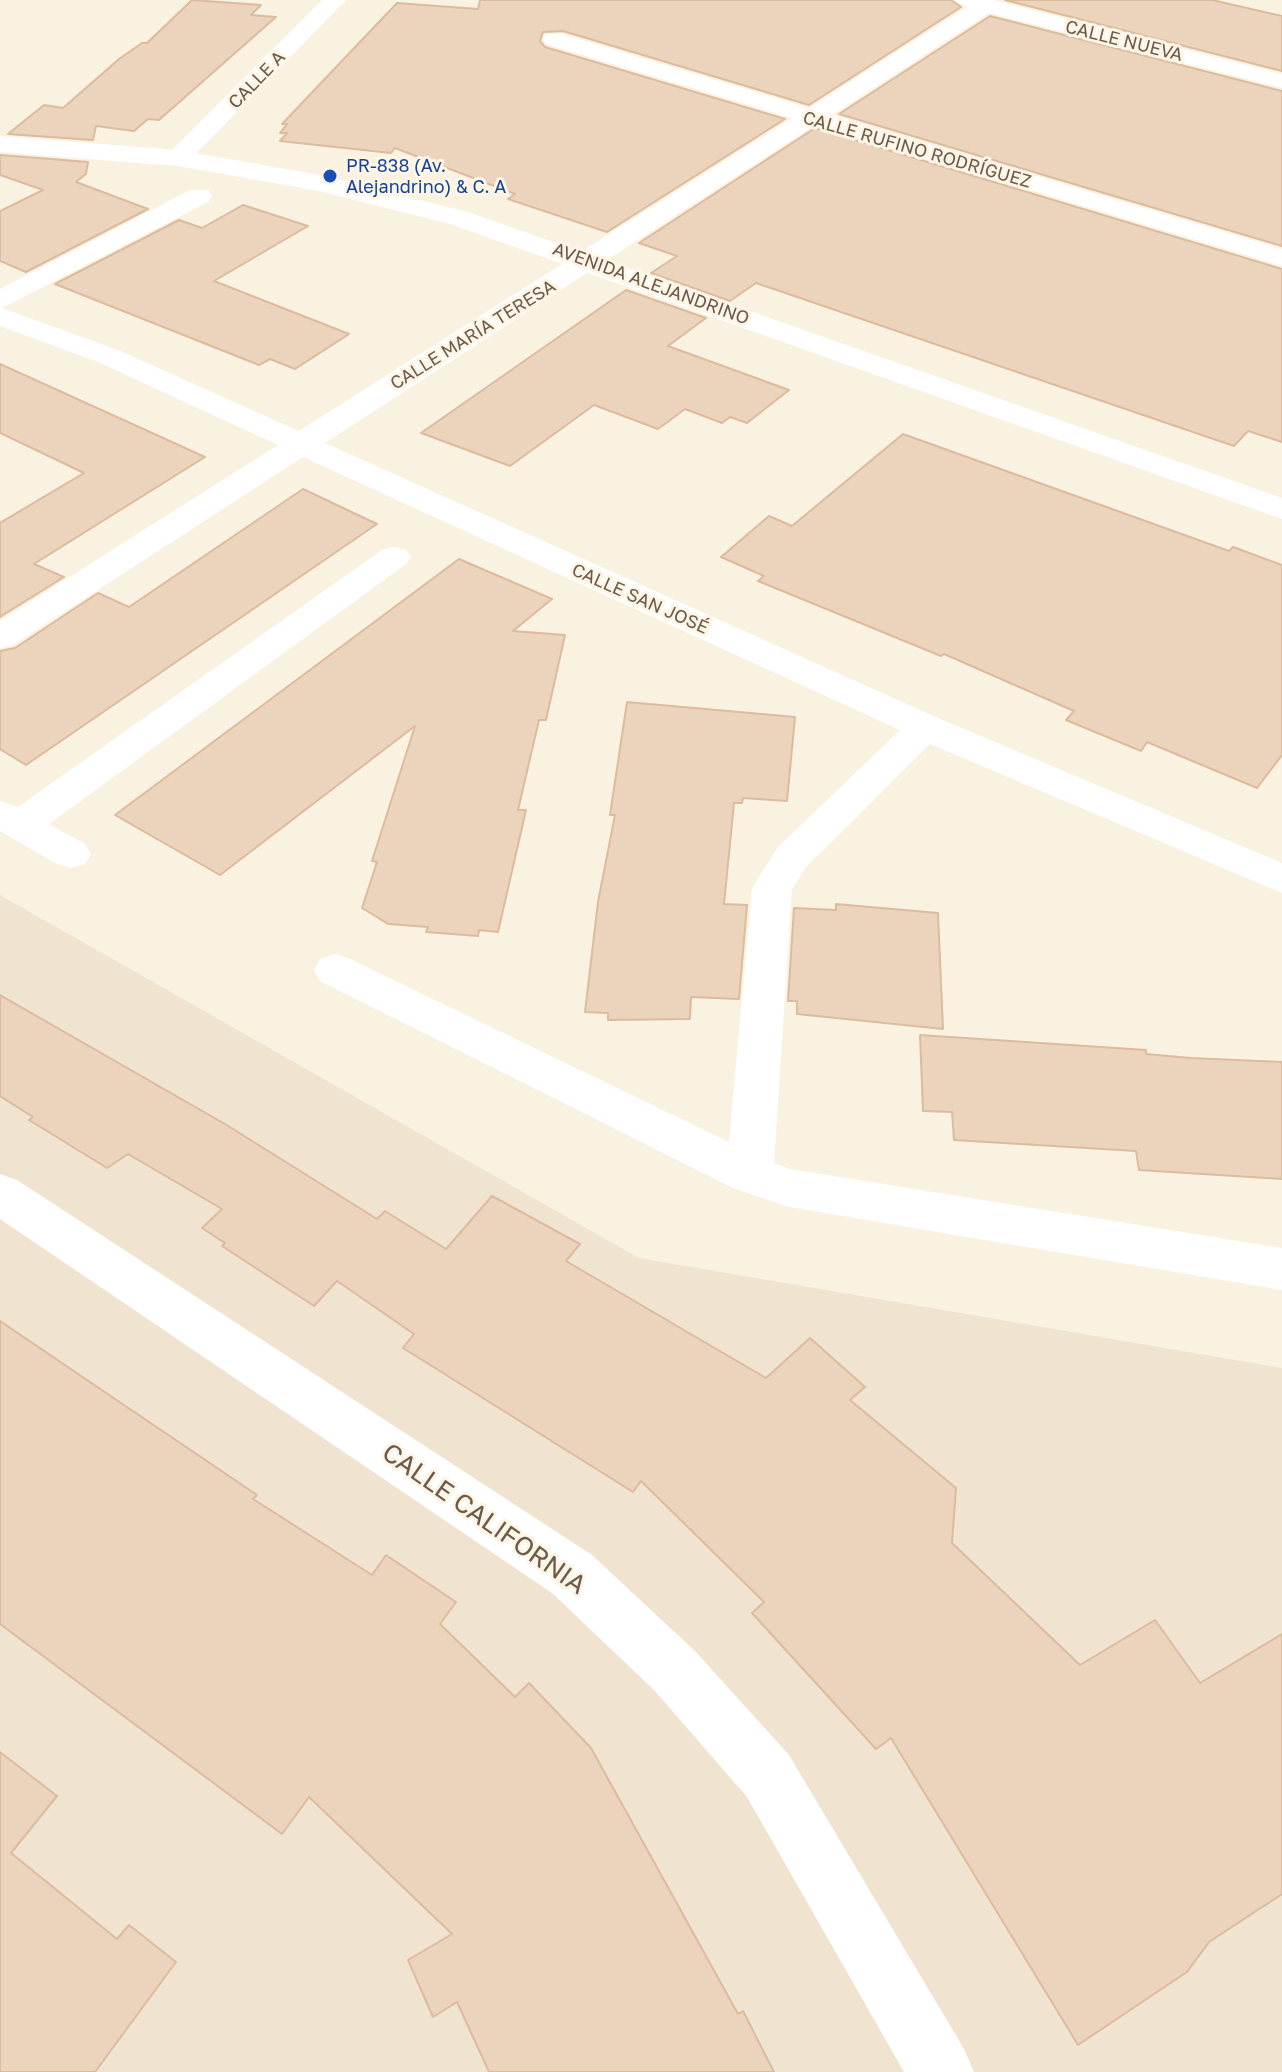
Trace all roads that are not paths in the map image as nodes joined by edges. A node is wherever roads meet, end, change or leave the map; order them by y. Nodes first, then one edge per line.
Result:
1 (335, 0) edge
2 (976, 3) edge
3 (554, 39) dead end
4 (1282, 81) edge
5 (810, 119) junction
6 (0, 144) edge
7 (178, 158) junction
8 (199, 196) dead end
9 (1282, 258) edge
10 (590, 262) junction
11 (0, 300) edge
12 (0, 316) edge
13 (298, 445) junction
14 (1282, 509) edge
15 (394, 557) dead end
16 (0, 637) edge
17 (925, 727) junction
18 (10, 820) edge
19 (71, 854) dead end
20 (1282, 879) edge
21 (335, 970) dead end
22 (750, 1174) junction
23 (0, 1194) edge
24 (1282, 1269) edge
25 (941, 2072) edge

1 - 7 street, CALLE A
2 - 4 street, CALLE NUEVA
2 - 5 street, CALLE MARÍA TERESA
3 - 5 street, CALLE RUFINO RODRÍGUEZ
5 - 9 street, CALLE RUFINO RODRÍGUEZ
5 - 10 street, CALLE MARÍA TERESA
6 - 7 street, AVENIDA ALEJANDRINO
7 - 10 street, AVENIDA ALEJANDRINO
8 - 11 street
10 - 13 street, CALLE MARÍA TERESA
10 - 14 street, AVENIDA ALEJANDRINO
12 - 13 street, CALLE SAN JOSÉ
13 - 16 street, CALLE MARÍA TERESA
13 - 17 street, CALLE SAN JOSÉ
15 - 18 street
17 - 20 street, CALLE SAN JOSÉ
17 - 22 street
18 - 19 street
21 - 22 street
22 - 24 street
23 - 25 street, CALLE CALIFORNIA

